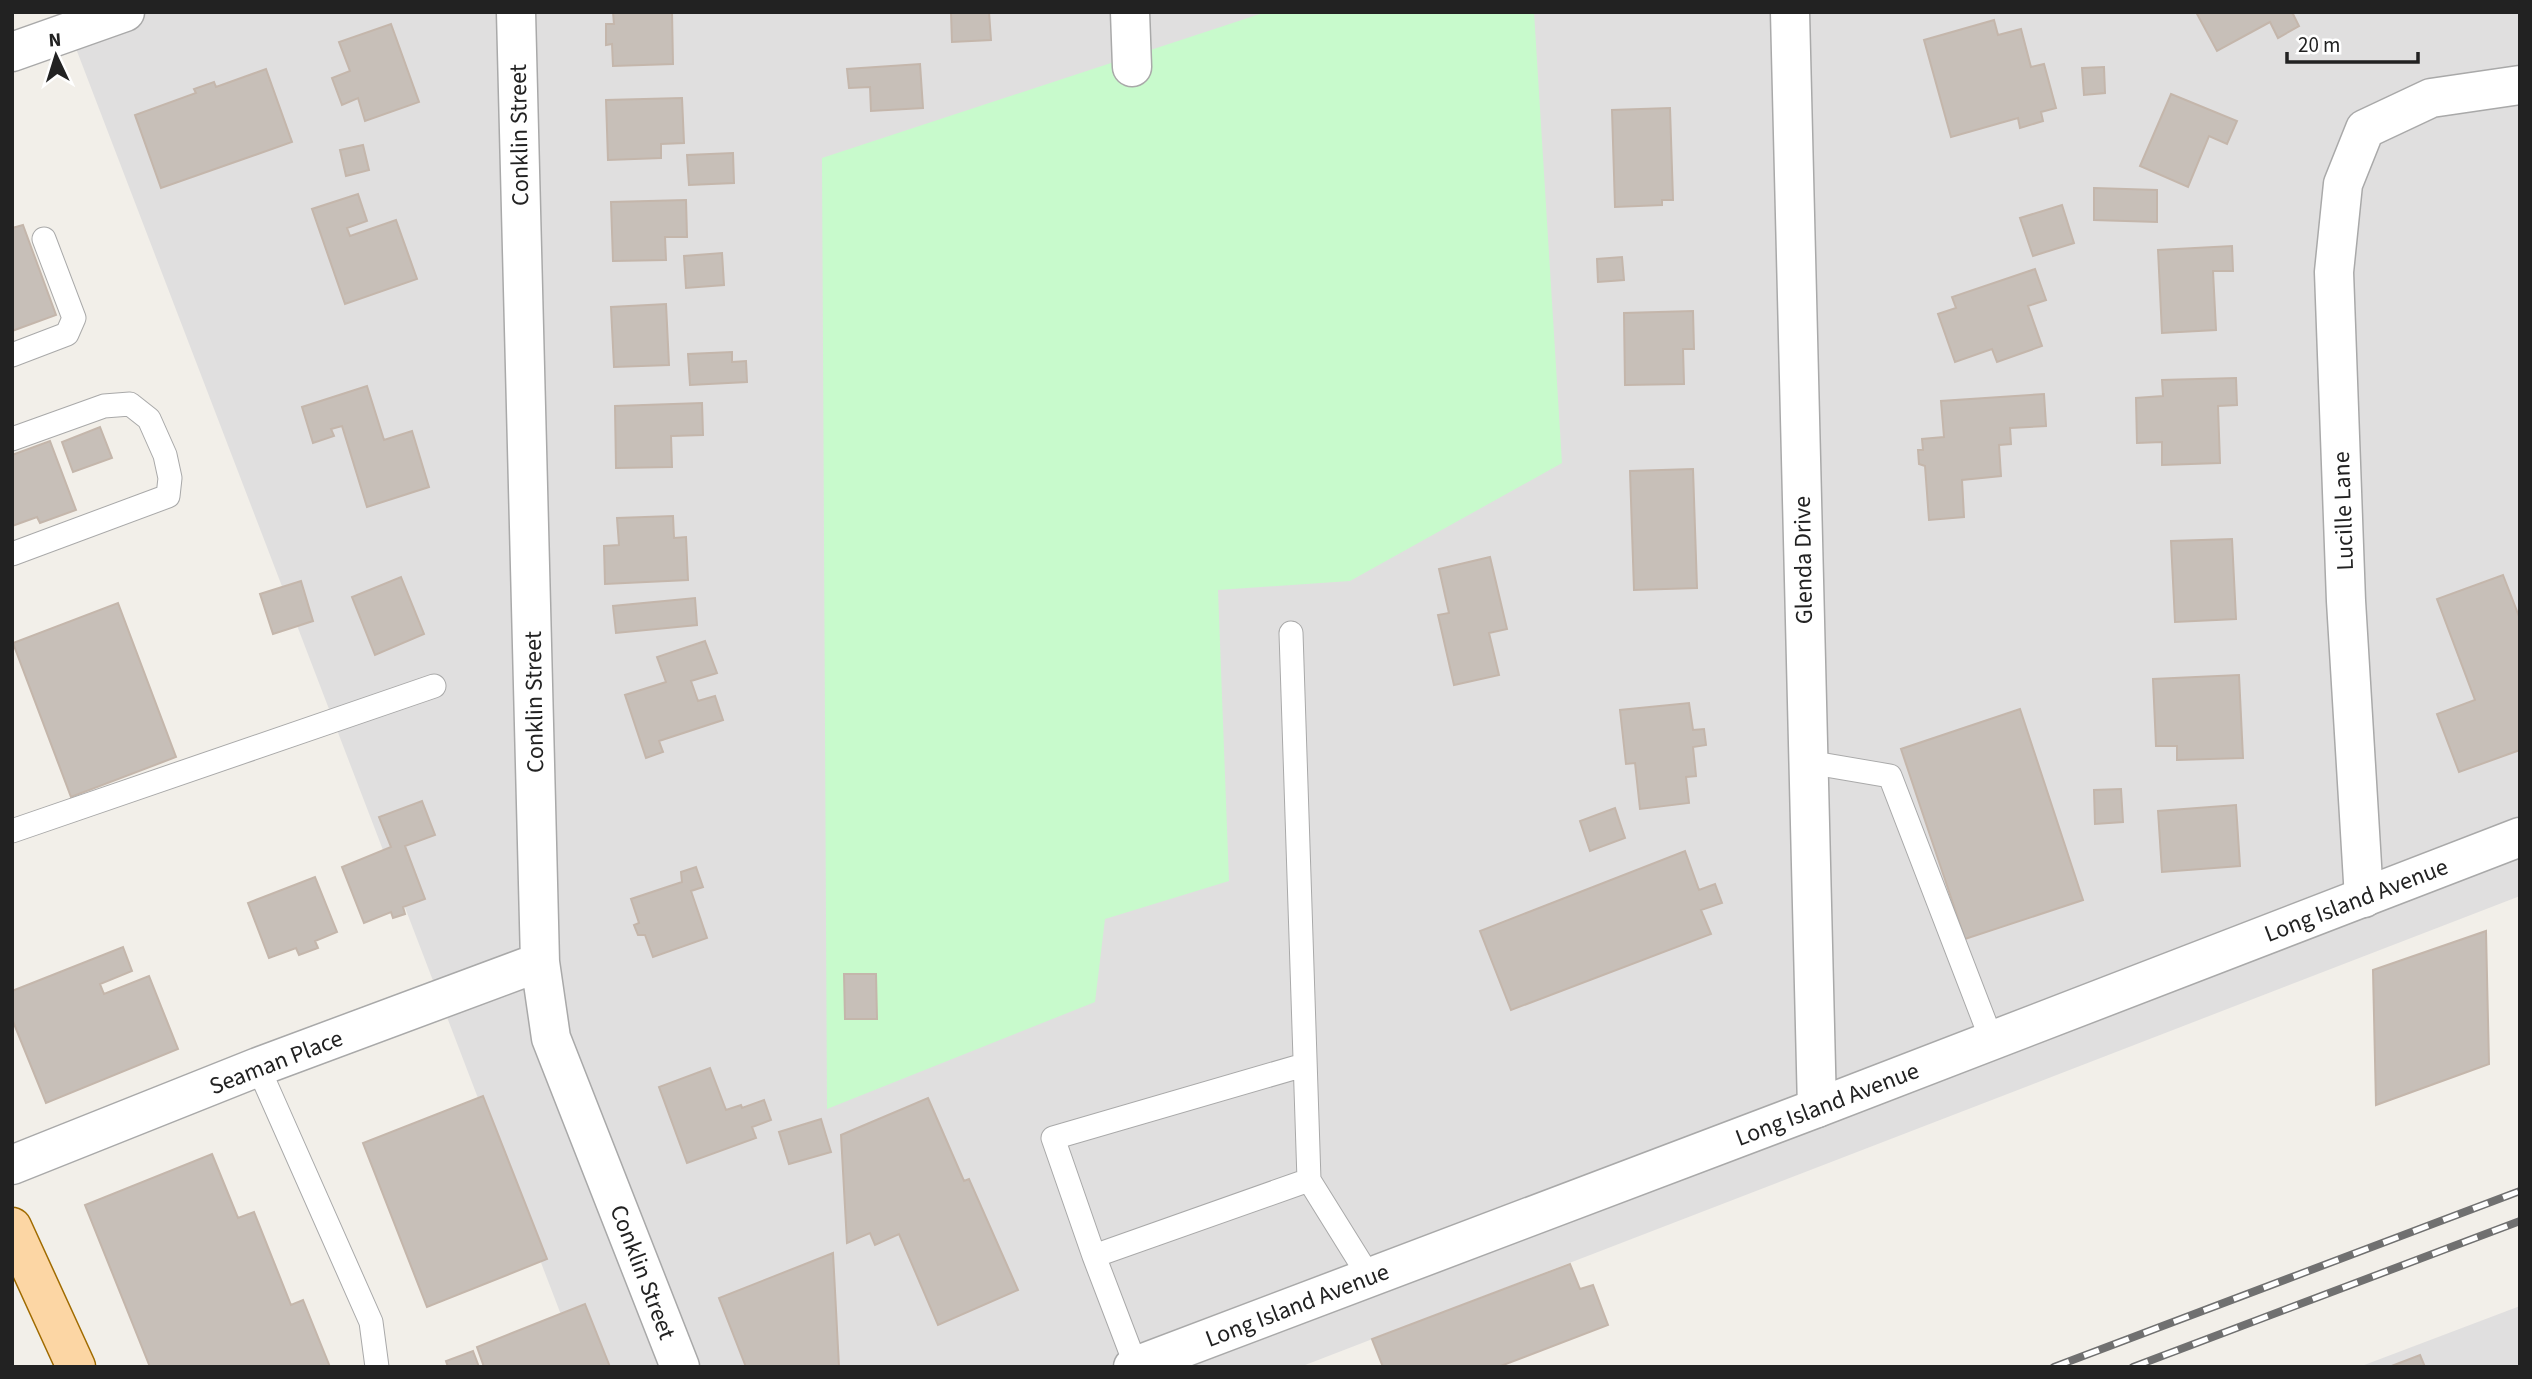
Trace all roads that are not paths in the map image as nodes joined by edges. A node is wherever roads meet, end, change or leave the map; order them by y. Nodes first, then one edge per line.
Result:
1 (125, 12) edge
2 (516, 12) edge
3 (1130, 12) edge
4 (1790, 12) edge
5 (12, 52) edge
6 (1132, 67) dead end
7 (2520, 85) edge
8 (44, 239) dead end
9 (12, 355) edge
10 (12, 439) edge
11 (12, 554) edge
12 (1291, 633) dead end
13 (434, 686) dead end
14 (1808, 762) junction
15 (12, 831) edge
16 (2520, 837) edge
17 (2364, 898) junction
18 (540, 962) junction
19 (1992, 1041) junction
20 (1304, 1065) junction
21 (258, 1068) junction
22 (1817, 1108) junction
23 (12, 1165) edge
24 (1309, 1180) junction
25 (12, 1227) edge
26 (1094, 1256) junction
27 (1370, 1278) junction
28 (1135, 1366) edge
29 (76, 1367) edge
30 (377, 1367) edge
31 (680, 1367) edge

1 - 5 street
2 - 18 street, Conklin Street
3 - 6 street
4 - 14 street, Glenda Drive
7 - 17 street, Lucille Lane
8 - 9 lane
10 - 11 lane
12 - 20 lane
13 - 15 lane
14 - 19 lane
14 - 22 street, Glenda Drive
16 - 17 street, Long Island Avenue
17 - 19 street, Long Island Avenue
18 - 21 street, Seaman Place
18 - 31 street, Conklin Street
19 - 22 street, Long Island Avenue
20 - 24 lane
20 - 26 lane
21 - 23 street, Seaman Place
21 - 30 lane
22 - 27 street, Long Island Avenue
24 - 26 lane
24 - 27 lane
25 - 29 main road
26 - 28 lane
27 - 28 street, Long Island Avenue

